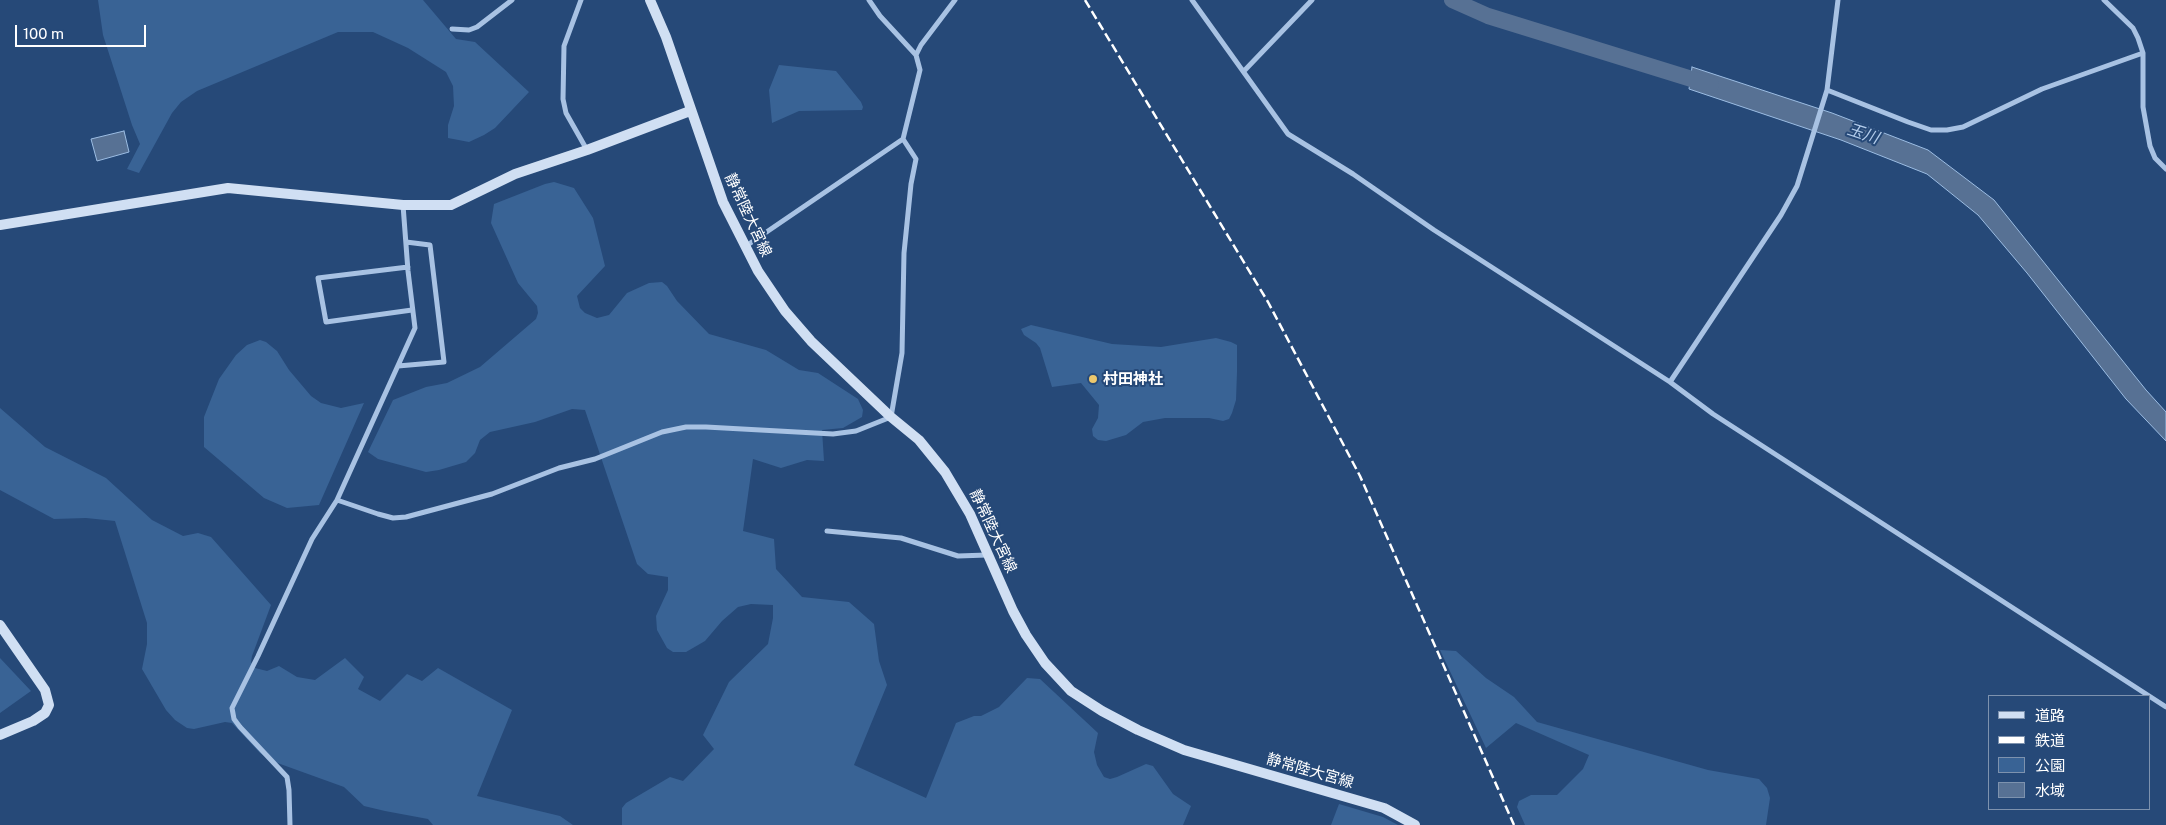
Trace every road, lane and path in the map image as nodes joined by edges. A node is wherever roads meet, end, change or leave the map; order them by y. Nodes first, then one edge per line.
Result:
1 (512, 0) edge
2 (581, 0) edge
3 (650, 0) edge
4 (869, 0) edge
5 (955, 0) edge
6 (1192, 0) edge
7 (1312, 0) edge
8 (1838, 0) edge
9 (2104, 0) edge
10 (452, 29) dead end
11 (2143, 53) junction
12 (916, 55) junction
13 (1244, 71) junction
14 (1827, 90) junction
15 (690, 111) junction
16 (903, 139) junction
17 (587, 150) junction
18 (2166, 170) edge
19 (403, 205) junction
20 (0, 225) edge
21 (406, 242) junction
22 (746, 246) junction
23 (408, 267) junction
24 (412, 310) junction
25 (398, 366) junction
26 (1670, 382) junction
27 (891, 417) junction
28 (337, 500) junction
29 (827, 531) dead end
30 (987, 555) junction
31 (0, 625) edge
32 (2147, 695) edge
33 (2151, 697) edge
34 (2166, 707) edge
35 (0, 735) edge
36 (290, 825) edge
37 (1415, 825) edge

1 - 10 street
2 - 17 street
3 - 15 main road, 静常陸大宮線
4 - 12 street
5 - 12 street
6 - 13 street
7 - 13 street
8 - 14 street
9 - 11 street
11 - 14 street
11 - 18 street
12 - 16 street
13 - 26 street
14 - 26 street
15 - 17 main road
15 - 22 main road, 静常陸大宮線
16 - 22 street
16 - 27 street
17 - 19 main road
19 - 20 main road
19 - 21 street
21 - 23 street
21 - 25 street
22 - 27 main road, 静常陸大宮線
23 - 24 street
23 - 24 street
24 - 25 street
25 - 28 street
26 - 32 street
27 - 28 street
27 - 30 main road, 静常陸大宮線
28 - 36 street
29 - 30 street
30 - 37 main road, 静常陸大宮線
31 - 35 main road
33 - 34 street

